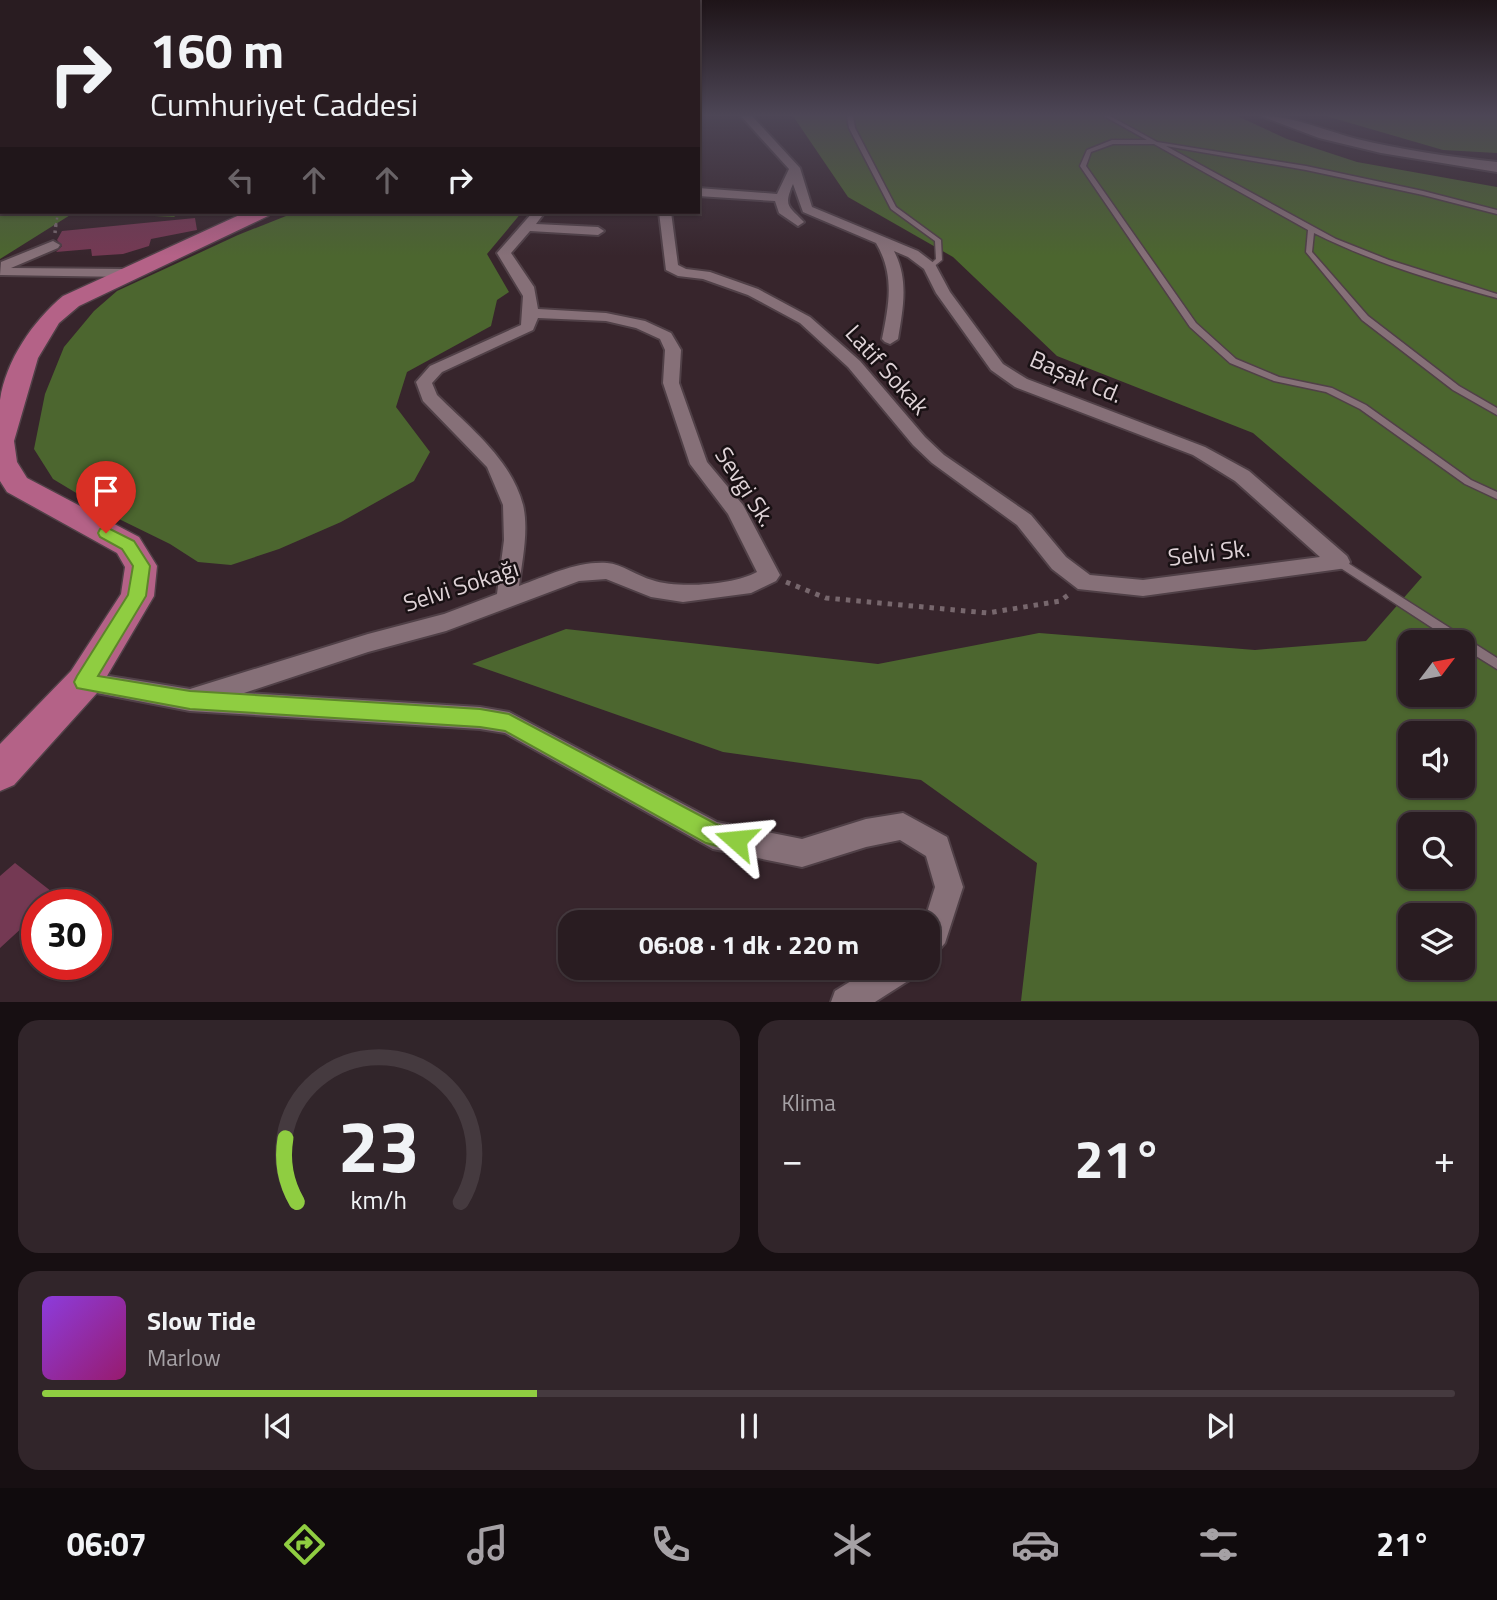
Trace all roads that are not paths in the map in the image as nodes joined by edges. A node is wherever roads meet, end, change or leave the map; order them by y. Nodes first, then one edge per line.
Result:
1 (790, 163) edge
2 (870, 163) edge
3 (1084, 163) edge
4 (1189, 163) edge
5 (1275, 163) edge
6 (1459, 163) edge
7 (1497, 167) edge
8 (794, 168) junction
9 (700, 192) edge
10 (781, 198) junction
11 (1497, 212) edge
12 (257, 214) edge
13 (537, 214) edge
14 (665, 214) edge
15 (797, 222) dead end
16 (525, 227) junction
17 (1311, 230) junction
18 (598, 231) dead end
19 (880, 240) junction
20 (53, 245) road end
21 (930, 267) junction
22 (127, 272) junction
23 (1497, 296) edge
24 (532, 313) junction
25 (890, 339) dead end
26 (1497, 412) edge
27 (1497, 496) edge
28 (1340, 562) junction
29 (760, 580) joint
30 (1085, 583) joint
31 (507, 600) junction
32 (1497, 664) edge
33 (84, 682) junction
34 (190, 700) junction
35 (0, 772) edge
36 (940, 917) edge
37 (881, 980) edge
38 (846, 1002) edge

1 - 8 street, Başak Cd.
2 - 21 lane
3 - 27 lane
4 - 17 lane
5 - 11 lane
6 - 7 main road
8 - 10 street
8 - 19 street, Başak Cd.
9 - 10 street
10 - 15 street
12 - 22 main road
13 - 16 street
14 - 30 street, Latif Sokak
16 - 18 street
16 - 24 street
17 - 23 lane
17 - 26 lane
19 - 21 street, Başak Cd.
19 - 25 street
20 - 22 street
21 - 28 street, Başak Cd.
22 - 33 main road
24 - 29 street, Sevgi Sk.
24 - 31 street
28 - 30 street, Selvi Sk.
28 - 32 lane
29 - 31 street, Selvi Sokağı
31 - 34 street, Selvi Sokağı
33 - 34 street
33 - 35 main road
34 - 36 street
37 - 38 street

